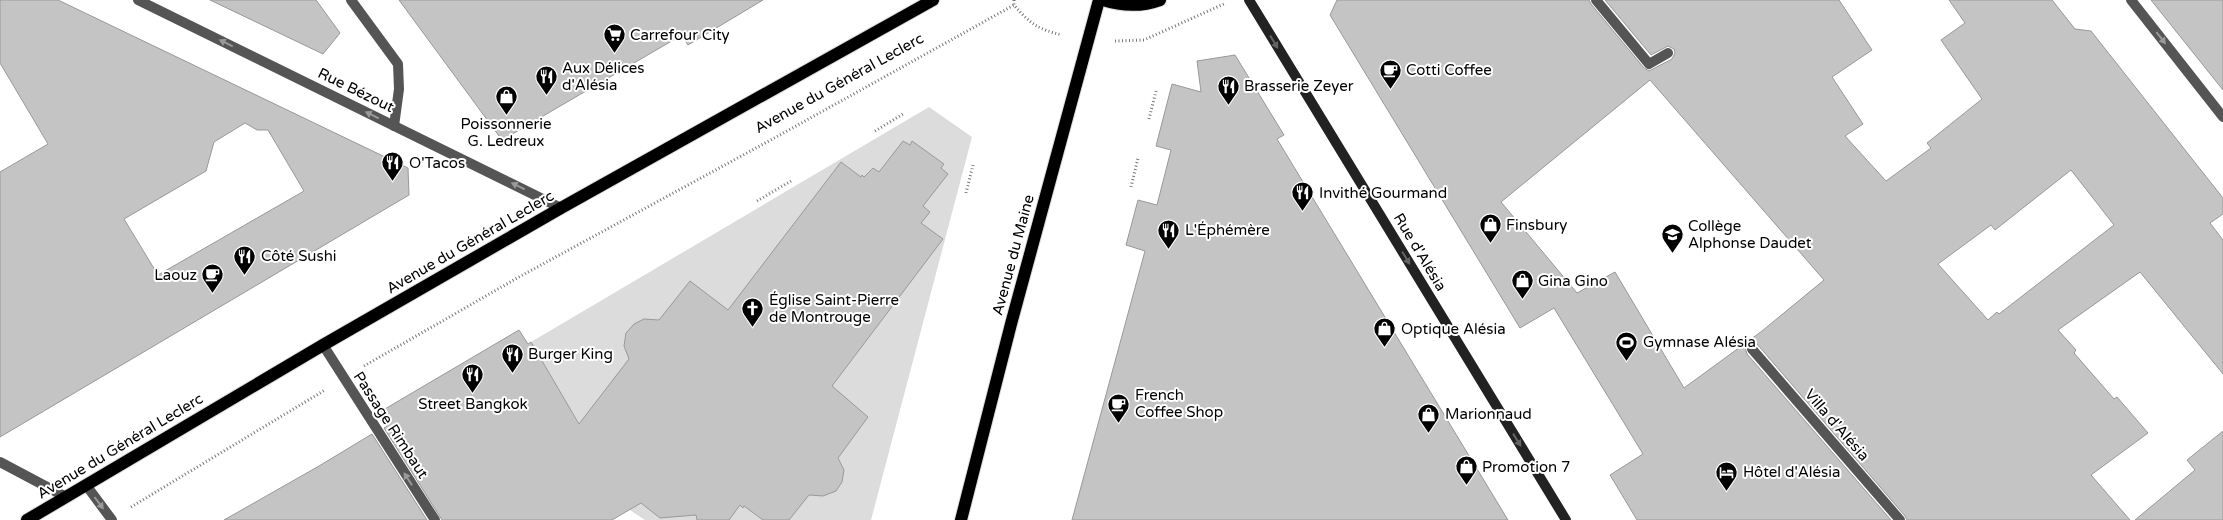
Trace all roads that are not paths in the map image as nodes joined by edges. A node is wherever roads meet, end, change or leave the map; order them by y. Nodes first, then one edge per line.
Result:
1 (138, 0) edge
2 (350, 0) edge
3 (933, 0) edge
4 (1099, 0) edge
5 (1103, 0) edge
6 (1160, 0) edge
7 (1249, 0) edge
8 (1596, 0) edge
9 (2130, 0) edge
10 (1668, 52) dead end
11 (2223, 117) edge
12 (394, 126) junction
13 (561, 208) junction
14 (323, 345) junction
15 (1752, 349) dead end
16 (0, 462) edge
17 (86, 485) junction
18 (66, 497) junction
19 (112, 519) edge
20 (27, 520) edge
21 (435, 520) edge
22 (961, 520) edge
23 (1566, 520) edge
24 (1900, 520) edge

12 -> 1 street, Rue Bézout
2 - 12 street
3 - 13 main road, Avenue du Général Leclerc
4 - 22 main road, Avenue du Maine
5 - 6 main road
7 -> 23 main road, Rue d'Alésia
8 - 10 street
9 -> 11 street
13 -> 12 street, Rue Bézout
13 - 14 main road, Avenue du Général Leclerc
14 - 17 main road, Avenue du Général Leclerc
21 -> 14 street, Passage Rimbaut
15 - 24 street, Villa d'Alésia
16 - 18 street
17 - 18 main road, Avenue du Général Leclerc
17 -> 19 street
18 - 20 main road, Avenue du Général Leclerc

